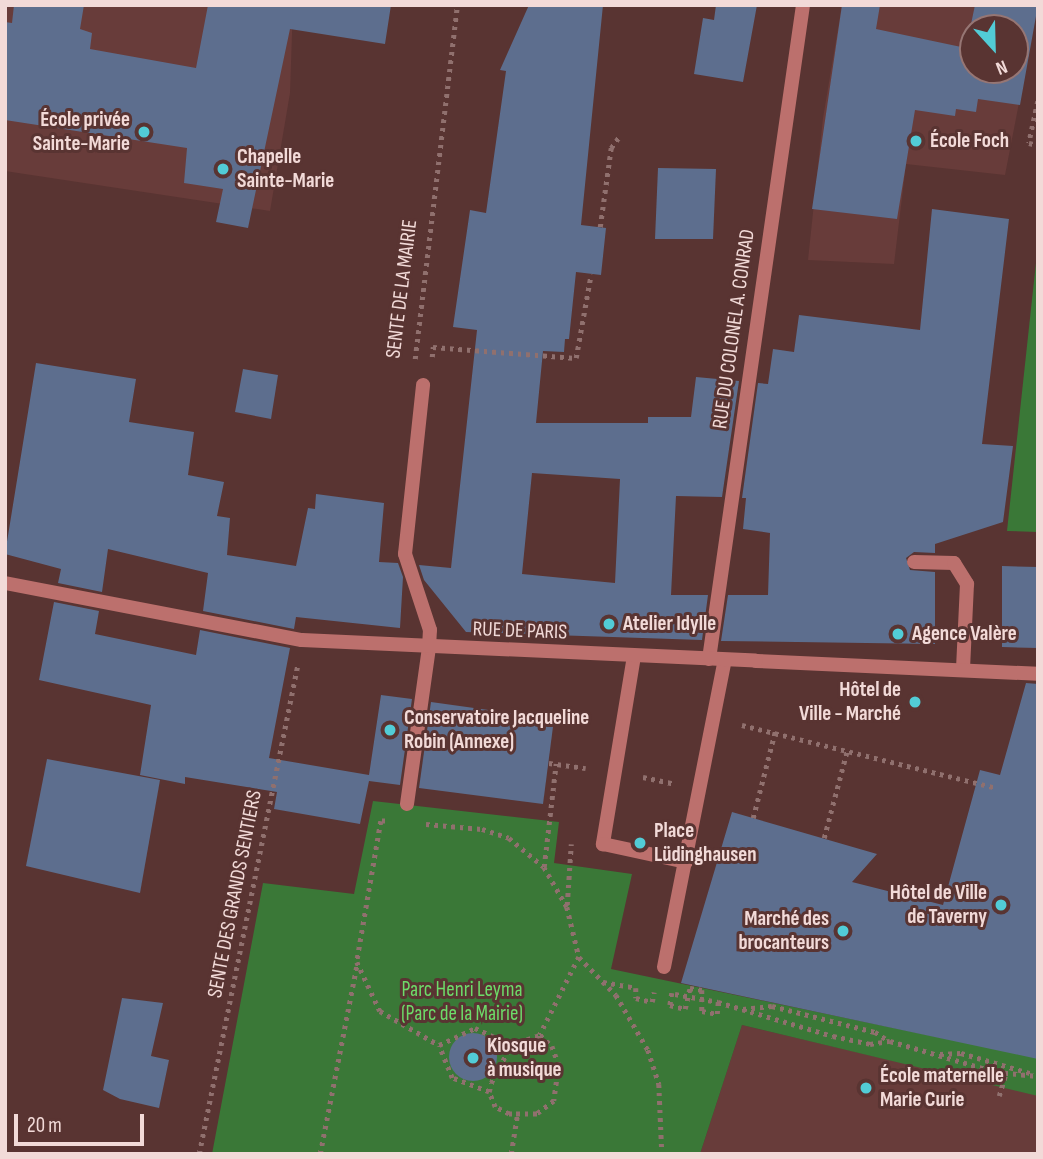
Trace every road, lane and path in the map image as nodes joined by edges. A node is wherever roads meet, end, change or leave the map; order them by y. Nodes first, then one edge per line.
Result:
1 (457, 5) edge
2 (803, 5) edge
3 (1038, 101) edge
4 (1035, 131) edge
5 (619, 137) dead end
6 (1038, 145) edge
7 (600, 227) dead end
8 (591, 274) dead end
9 (423, 385) junction
10 (914, 562) dead end
11 (5, 583) edge
12 (302, 640) junction
13 (429, 648) junction
14 (634, 656) junction
15 (709, 659) junction
16 (725, 660) junction
17 (962, 670) junction
18 (1038, 674) edge
19 (714, 717) junction
20 (775, 732) junction
21 (847, 751) junction
22 (556, 764) dead end
23 (996, 788) dead end
24 (407, 804) joint
25 (753, 818) dead end
26 (405, 822) junction
27 (824, 838) dead end
28 (603, 844) junction
29 (686, 862) junction
30 (544, 867) junction
31 (567, 907) junction
32 (579, 957) junction
33 (357, 962) junction
34 (664, 967) dead end
35 (657, 981) dead end
36 (603, 982) junction
37 (673, 985) dead end
38 (739, 1009) junction
39 (540, 1035) junction
40 (890, 1041) junction
41 (439, 1045) junction
42 (511, 1045) junction
43 (936, 1055) junction
44 (1006, 1073) junction
45 (1037, 1076) edge
46 (489, 1092) junction
47 (999, 1096) dead end
48 (517, 1115) junction
49 (199, 1154) edge
50 (320, 1154) edge
51 (511, 1154) edge
52 (662, 1154) edge

1 - 9 path, SENTE DE LA MAIRIE
2 - 15 street, RUE DU COLONEL A. CONRAD
3 - 4 path
4 - 6 path
5 - 7 path
8 - 9 path
9 - 13 street, SENTE DE LA MAIRIE
10 - 17 street
11 - 12 street, RUE DE PARIS
12 - 13 street, RUE DE PARIS
12 - 49 path, SENTE DES GRANDS SENTIERS
13 - 14 street, RUE DE PARIS
13 - 24 street, SENTE DE LA MAIRIE
14 - 15 street, RUE DE PARIS
14 - 28 street
15 - 16 street, RUE DE PARIS
16 - 17 street, RUE DE PARIS
16 - 19 street
17 - 18 street, RUE DE PARIS
19 - 20 path
19 - 29 street
20 - 21 path
20 - 25 path
21 - 23 path
21 - 27 path
22 - 30 path
24 - 26 path
26 - 30 path
26 - 33 path
28 - 29 street
28 - 31 path
29 - 34 street
30 - 31 path
31 - 32 path
32 - 36 path
32 - 39 path
33 - 41 path
33 - 50 path
35 - 36 path
36 - 52 path
37 - 38 path
38 - 40 path
38 - 40 path
39 - 42 path
39 - 48 path
40 - 43 path
41 - 42 path
41 - 46 path
42 - 46 path
43 - 44 path
43 - 45 path
44 - 45 path
44 - 47 path
46 - 48 path
48 - 51 path

